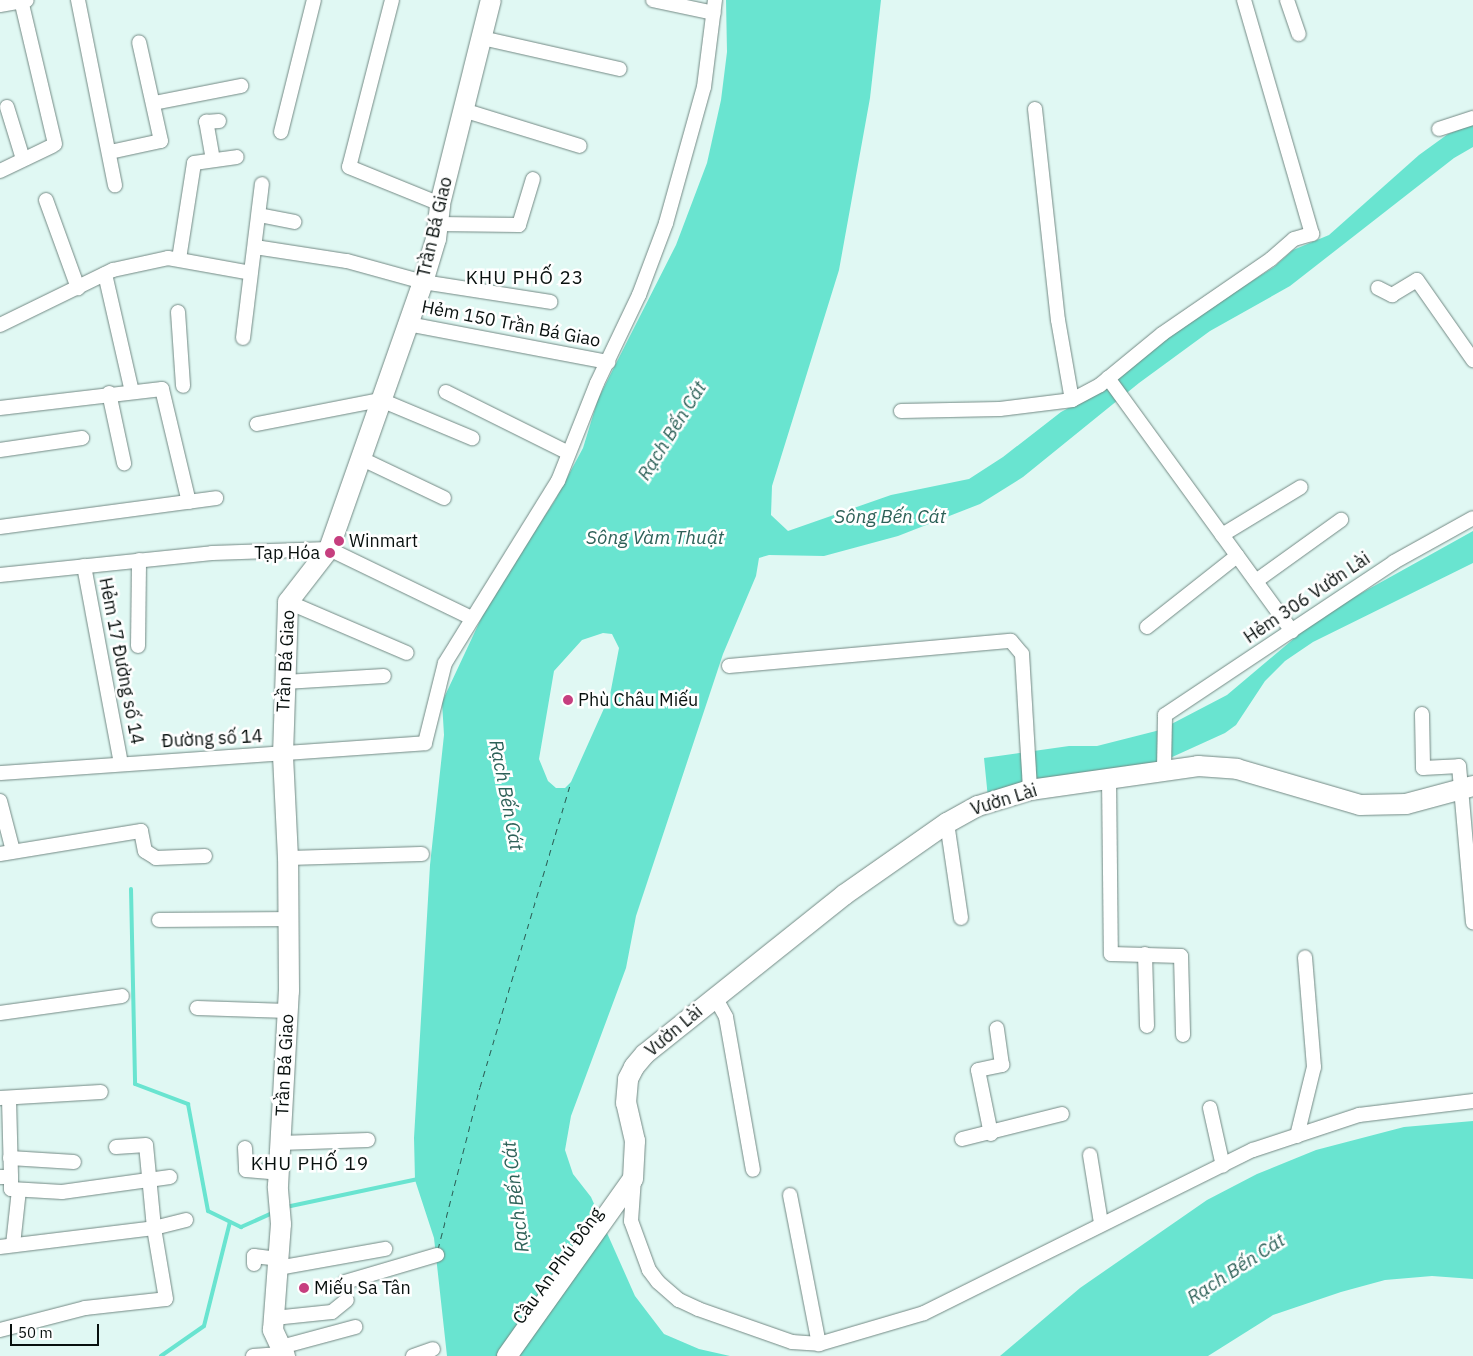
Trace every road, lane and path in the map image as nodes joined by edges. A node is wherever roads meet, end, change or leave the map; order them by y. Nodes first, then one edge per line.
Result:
1 (23, 0) edge
2 (78, 0) edge
3 (314, 0) edge
4 (392, 0) edge
5 (491, 0) edge
6 (652, 0) edge
7 (1244, 0) edge
8 (1287, 0) edge
9 (0, 4) edge
10 (715, 6) edge
11 (1299, 34) dead end
12 (482, 38) junction
13 (139, 42) dead end
14 (620, 69) dead end
15 (241, 86) dead end
16 (154, 103) junction
17 (6, 107) dead end
18 (1035, 109) dead end
19 (463, 110) junction
20 (1473, 118) edge
21 (219, 121) dead end
22 (1439, 128) dead end
23 (281, 132) dead end
24 (580, 146) dead end
25 (110, 152) junction
26 (237, 157) dead end
27 (23, 159) junction
28 (213, 160) junction
29 (0, 171) edge
30 (533, 179) dead end
31 (262, 184) dead end
32 (115, 185) dead end
33 (46, 200) dead end
34 (440, 204) junction
35 (258, 215) junction
36 (294, 222) dead end
37 (438, 224) junction
38 (255, 248) junction
39 (179, 259) junction
40 (105, 274) junction
41 (251, 274) junction
42 (423, 282) junction
43 (78, 288) junction
44 (1378, 288) dead end
45 (550, 302) dead end
46 (178, 312) dead end
47 (408, 324) junction
48 (0, 325) edge
49 (243, 338) dead end
50 (1473, 360) edge
51 (608, 362) junction
52 (1109, 380) junction
53 (183, 386) dead end
54 (132, 392) junction
55 (446, 392) dead end
56 (109, 393) junction
57 (381, 400) junction
58 (1072, 400) junction
59 (0, 408) edge
60 (901, 411) dead end
61 (257, 424) dead end
62 (82, 438) dead end
63 (472, 438) dead end
64 (0, 450) edge
65 (569, 453) junction
66 (360, 458) junction
67 (124, 463) dead end
68 (1301, 487) dead end
69 (216, 498) dead end
70 (444, 498) dead end
71 (189, 502) junction
72 (1473, 518) edge
73 (1341, 520) dead end
74 (0, 527) edge
75 (1222, 535) junction
76 (329, 548) junction
77 (1237, 556) junction
78 (139, 560) junction
79 (84, 566) junction
80 (0, 574) edge
81 (1256, 581) junction
82 (288, 602) junction
83 (472, 618) junction
84 (1147, 627) dead end
85 (1292, 631) junction
86 (138, 646) dead end
87 (407, 653) dead end
88 (729, 666) dead end
89 (384, 676) dead end
90 (285, 682) junction
91 (1422, 714) dead end
92 (283, 755) junction
93 (121, 763) junction
94 (1164, 769) junction
95 (0, 773) edge
96 (1109, 777) junction
97 (1467, 787) edge
98 (1030, 789) junction
99 (0, 801) edge
100 (947, 822) junction
101 (6, 853) edge
102 (422, 854) dead end
103 (205, 856) dead end
104 (288, 858) junction
105 (961, 918) dead end
106 (290, 919) junction
107 (158, 920) dead end
108 (1473, 922) edge
109 (1145, 954) junction
110 (1305, 957) dead end
111 (122, 996) dead end
112 (715, 997) junction
113 (197, 1008) dead end
114 (288, 1011) junction
115 (0, 1014) edge
116 (1147, 1026) dead end
117 (996, 1028) dead end
118 (1182, 1036) dead end
119 (101, 1092) dead end
120 (4, 1098) edge
121 (1473, 1101) edge
122 (1210, 1108) dead end
123 (1062, 1114) dead end
124 (991, 1134) junction
125 (1297, 1136) junction
126 (962, 1139) dead end
127 (368, 1140) dead end
128 (280, 1143) junction
129 (116, 1147) dead end
130 (245, 1148) dead end
131 (1090, 1155) dead end
132 (10, 1158) junction
133 (74, 1162) dead end
134 (1222, 1166) junction
135 (753, 1170) dead end
136 (6, 1177) edge
137 (170, 1177) dead end
138 (630, 1178) junction
139 (149, 1180) junction
140 (278, 1180) junction
141 (19, 1190) junction
142 (790, 1195) dead end
143 (186, 1220) dead end
144 (1101, 1223) junction
145 (154, 1228) junction
146 (7, 1246) edge
147 (385, 1249) dead end
148 (437, 1255) dead end
149 (278, 1263) junction
150 (254, 1264) dead end
151 (345, 1282) dead end
152 (347, 1300) dead end
153 (274, 1318) junction
154 (355, 1327) dead end
155 (0, 1330) edge
156 (819, 1344) junction
157 (434, 1349) dead end
158 (283, 1352) edge
159 (254, 1356) edge
160 (414, 1356) edge
161 (493, 1356) edge
162 (507, 1356) edge

1 - 9 street
1 - 27 street
2 - 25 street
3 - 23 street
4 - 34 street
5 - 12 main road, Trần Bá Giao
6 - 10 street
7 - 52 street
8 - 11 street
10 - 51 street
12 - 14 street
12 - 19 main road, Trần Bá Giao
13 - 16 street
15 - 16 street
16 - 25 street
17 - 27 street
18 - 58 street
19 - 24 street
19 - 34 main road, Trần Bá Giao
20 - 22 street
21 - 28 street
25 - 32 street
26 - 28 street
27 - 29 street
28 - 39 street
30 - 37 street
31 - 35 street
33 - 43 street
34 - 37 main road, Trần Bá Giao
35 - 36 street
35 - 38 street
37 - 42 main road, Trần Bá Giao
38 - 41 street
38 - 42 street
39 - 40 street
39 - 41 street
40 - 43 street
40 - 54 street
41 - 49 street
42 - 45 street
42 - 47 main road, Trần Bá Giao
43 - 48 street
44 - 50 street
46 - 53 street
47 - 51 street, Hẻm 150 Trần Bá Giao
47 - 57 main road, Trần Bá Giao
51 - 65 street
52 - 58 street
52 - 75 street
54 - 56 street
54 - 71 street
55 - 65 street
56 - 59 street
56 - 67 street
57 - 61 street
57 - 63 street
57 - 66 main road, Trần Bá Giao
58 - 60 street
62 - 64 street
65 - 83 street
66 - 70 street
66 - 76 main road, Trần Bá Giao
68 - 75 street
69 - 71 street
71 - 74 street
72 - 85 street, Hẻm 306 Vườn Lài
73 - 81 street
75 - 77 street
76 - 78 street
76 - 82 main road, Trần Bá Giao
76 - 83 street
77 - 81 street
77 - 84 street
78 - 79 street
78 - 86 street
79 - 80 street
79 - 93 street, Hẻm 17 Đường số 14
81 - 85 street
82 - 87 street
82 - 90 main road, Trần Bá Giao
83 - 92 street, Đường số 14
85 - 94 street, Hẻm 306 Vườn Lài
88 - 98 street
89 - 90 street
90 - 92 main road, Trần Bá Giao
91 - 97 street
92 - 93 street, Đường số 14
92 - 104 main road, Trần Bá Giao
93 - 95 street, Đường số 14
94 - 96 main road, Vườn Lài
94 - 97 main road, Vườn Lài
96 - 98 main road, Vườn Lài
96 - 109 street
97 - 108 street
98 - 100 main road, Vườn Lài
99 - 101 street
100 - 105 street
100 - 112 main road, Vườn Lài
101 - 103 street
102 - 104 street
104 - 106 main road, Trần Bá Giao
106 - 107 street
106 - 114 main road, Trần Bá Giao
109 - 116 street
109 - 118 street
110 - 125 street
111 - 115 street
112 - 135 street
112 - 138 main road, Vườn Lài
113 - 114 street
114 - 128 main road, Trần Bá Giao
117 - 124 street
119 - 120 street
120 - 132 street
121 - 125 street
122 - 134 street
123 - 124 street
124 - 126 street
125 - 134 street
127 - 128 street
128 - 140 main road, Trần Bá Giao
129 - 139 street
130 - 140 street
131 - 144 street
132 - 133 street
132 - 136 street
134 - 144 street
136 - 141 street
137 - 139 street
138 - 156 street
138 - 161 main road, Cầu An Phú Đông
138 - 162 main road, Cầu An Phú Đông
139 - 141 street
139 - 145 street
140 - 149 main road, Trần Bá Giao
141 - 146 street
142 - 156 street
143 - 145 street
144 - 156 street
145 - 146 street
145 - 155 street
147 - 149 street
148 - 151 street
149 - 150 street
149 - 153 main road, Trần Bá Giao
152 - 153 street
153 - 158 main road, Trần Bá Giao
154 - 158 street
157 - 160 street
158 - 159 street

